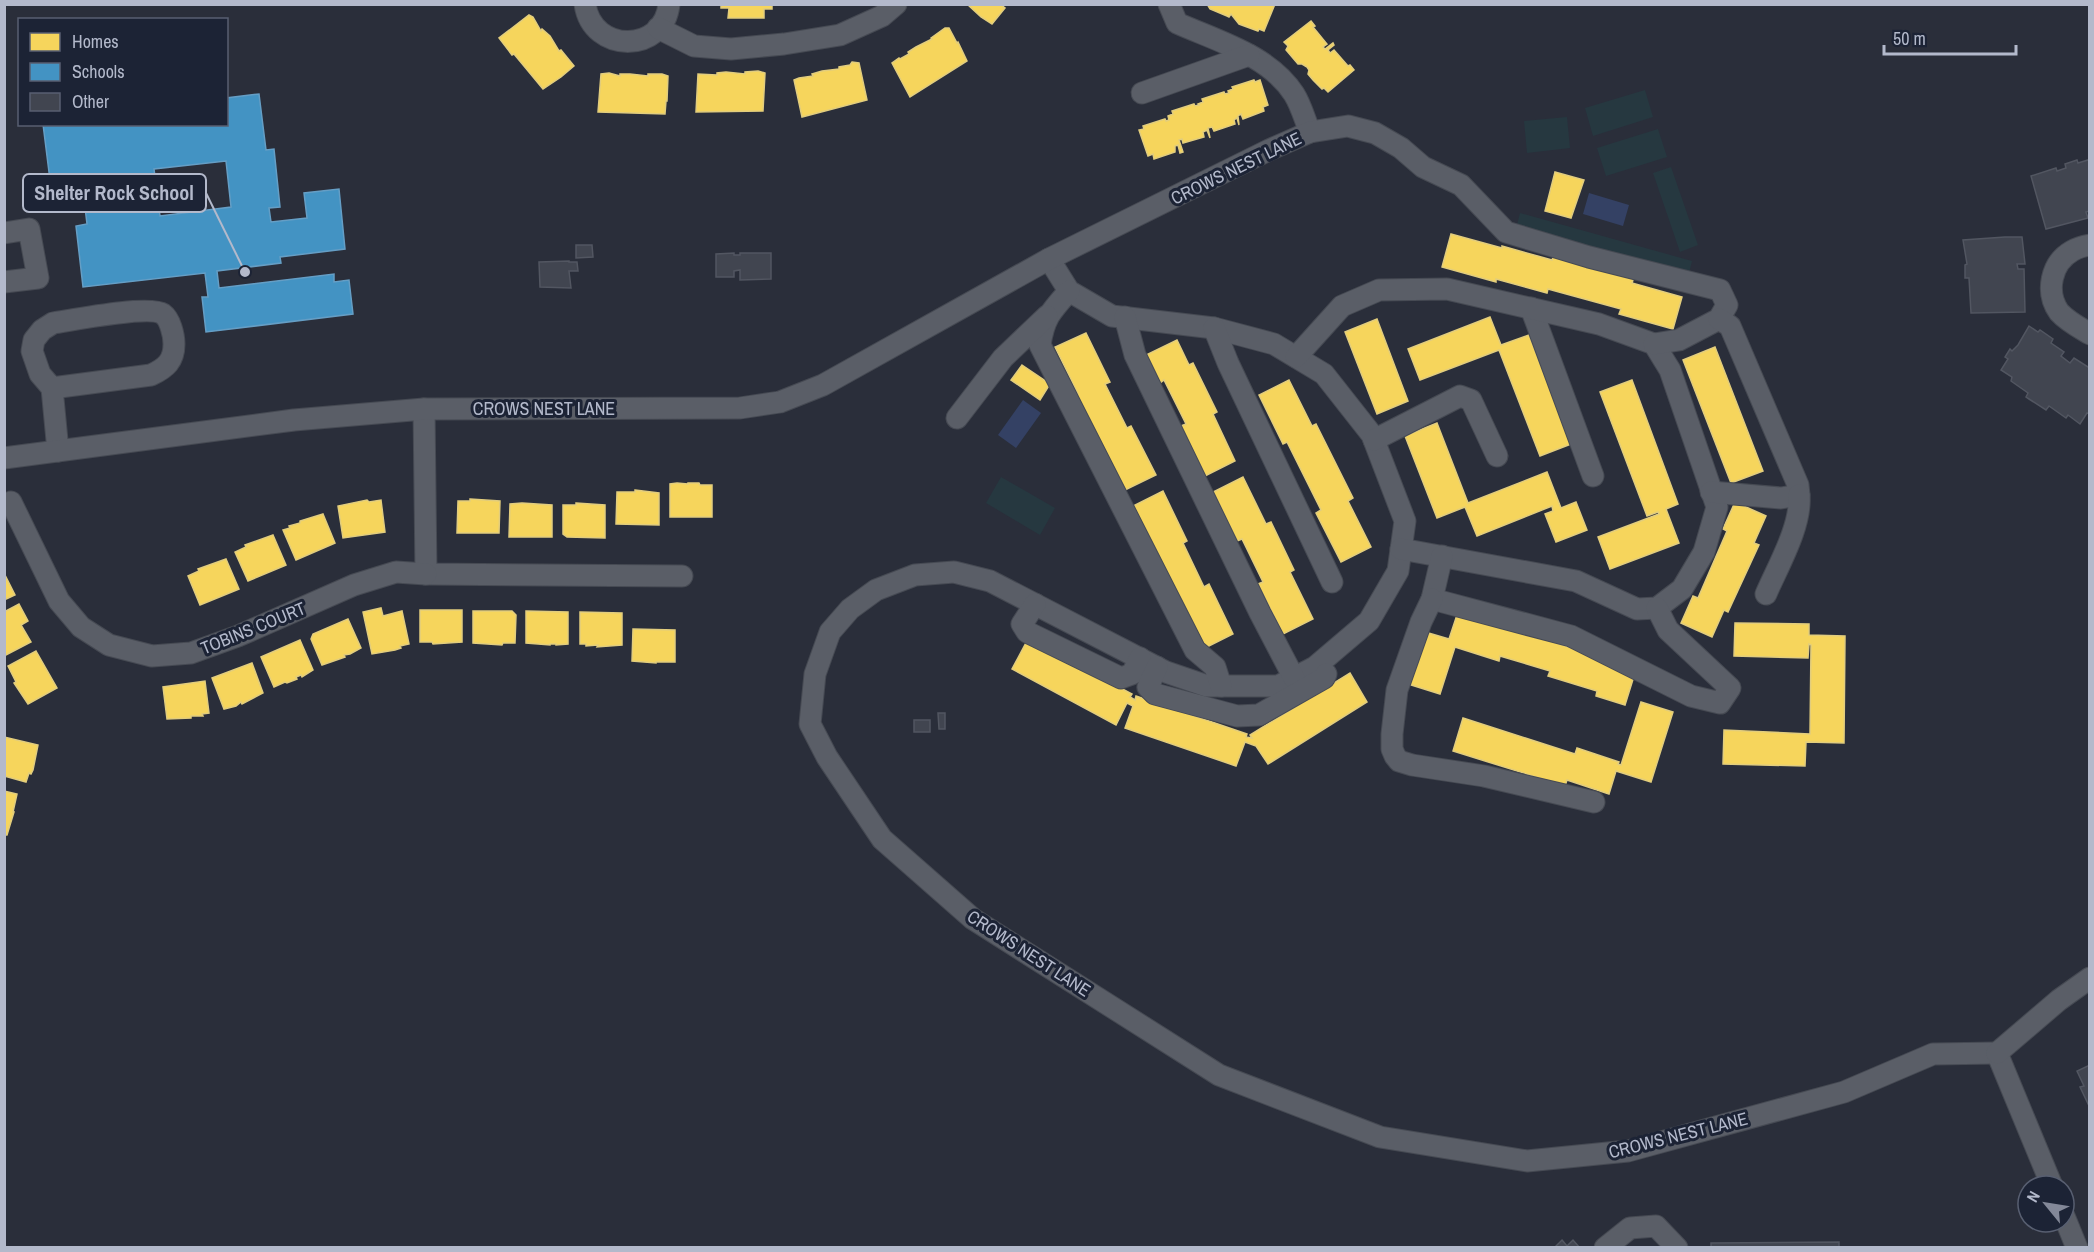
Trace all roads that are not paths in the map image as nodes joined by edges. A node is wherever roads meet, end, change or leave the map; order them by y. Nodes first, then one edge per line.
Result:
1 (585, 4) edge
2 (669, 4) edge
3 (896, 4) edge
4 (1169, 4) edge
5 (658, 28) junction
6 (1249, 55) junction
7 (1142, 93) dead end
8 (1310, 132) junction
9 (4, 233) edge
10 (2090, 245) edge
11 (1049, 259) junction
12 (4, 282) edge
13 (1069, 291) junction
14 (1531, 308) junction
15 (1049, 313) junction
16 (1125, 317) junction
17 (1719, 319) junction
18 (1214, 328) junction
19 (2090, 334) edge
20 (1654, 345) junction
21 (1296, 357) junction
22 (52, 388) junction
23 (424, 409) junction
24 (957, 418) dead end
25 (1374, 440) junction
26 (58, 451) junction
27 (1497, 456) dead end
28 (4, 458) edge
29 (1593, 476) dead end
30 (1711, 492) junction
31 (1798, 495) junction
32 (11, 502) dead end
33 (1401, 549) junction
34 (1442, 556) junction
35 (426, 574) junction
36 (682, 576) dead end
37 (1332, 582) dead end
38 (1766, 594) dead end
39 (1432, 599) junction
40 (1035, 604) junction
41 (1657, 608) junction
42 (1326, 659) junction
43 (1149, 662) junction
44 (1294, 678) junction
45 (1221, 686) junction
46 (1245, 686) junction
47 (1244, 716) junction
48 (1594, 802) dead end
49 (2090, 978) edge
50 (1997, 1053) junction
51 (2047, 1174) edge
52 (2071, 1234) edge
53 (1605, 1248) edge
54 (1677, 1248) edge
55 (2077, 1248) edge

1 - 5 street
2 - 5 street
3 - 5 street
4 - 6 street
6 - 7 street
6 - 8 street
8 - 11 street, CROWS NEST LANE
8 - 17 street, CROWS NEST LANE
9 - 12 street
10 - 19 street
11 - 13 street, CROWS NEST LANE
11 - 23 street, CROWS NEST LANE
13 - 15 street
13 - 16 street, CROWS NEST LANE
14 - 20 street
14 - 21 street
14 - 29 street
15 - 24 street
15 - 45 street
16 - 18 street, CROWS NEST LANE
16 - 44 street
17 - 20 street
17 - 31 street
18 - 21 street, CROWS NEST LANE
18 - 37 street
20 - 30 street
21 - 25 street, CROWS NEST LANE
22 - 22 street
22 - 26 street
23 - 26 street, CROWS NEST LANE
23 - 35 street
25 - 27 street
25 - 33 street, CROWS NEST LANE
26 - 28 street, CROWS NEST LANE
30 - 31 street
30 - 41 street
31 - 38 street
32 - 35 street, TOBINS COURT
33 - 34 street
33 - 42 street, CROWS NEST LANE
34 - 39 street
34 - 41 street
35 - 36 street, TOBINS COURT
39 - 41 street
39 - 48 street
40 - 43 street, CROWS NEST LANE
40 - 43 street
40 - 50 street, CROWS NEST LANE
42 - 44 street, CROWS NEST LANE
42 - 47 street
43 - 45 street, CROWS NEST LANE
43 - 47 street
44 - 46 street, CROWS NEST LANE
45 - 46 street, CROWS NEST LANE
46 - 47 street
49 - 50 street
50 - 51 street
52 - 55 street
53 - 54 street

